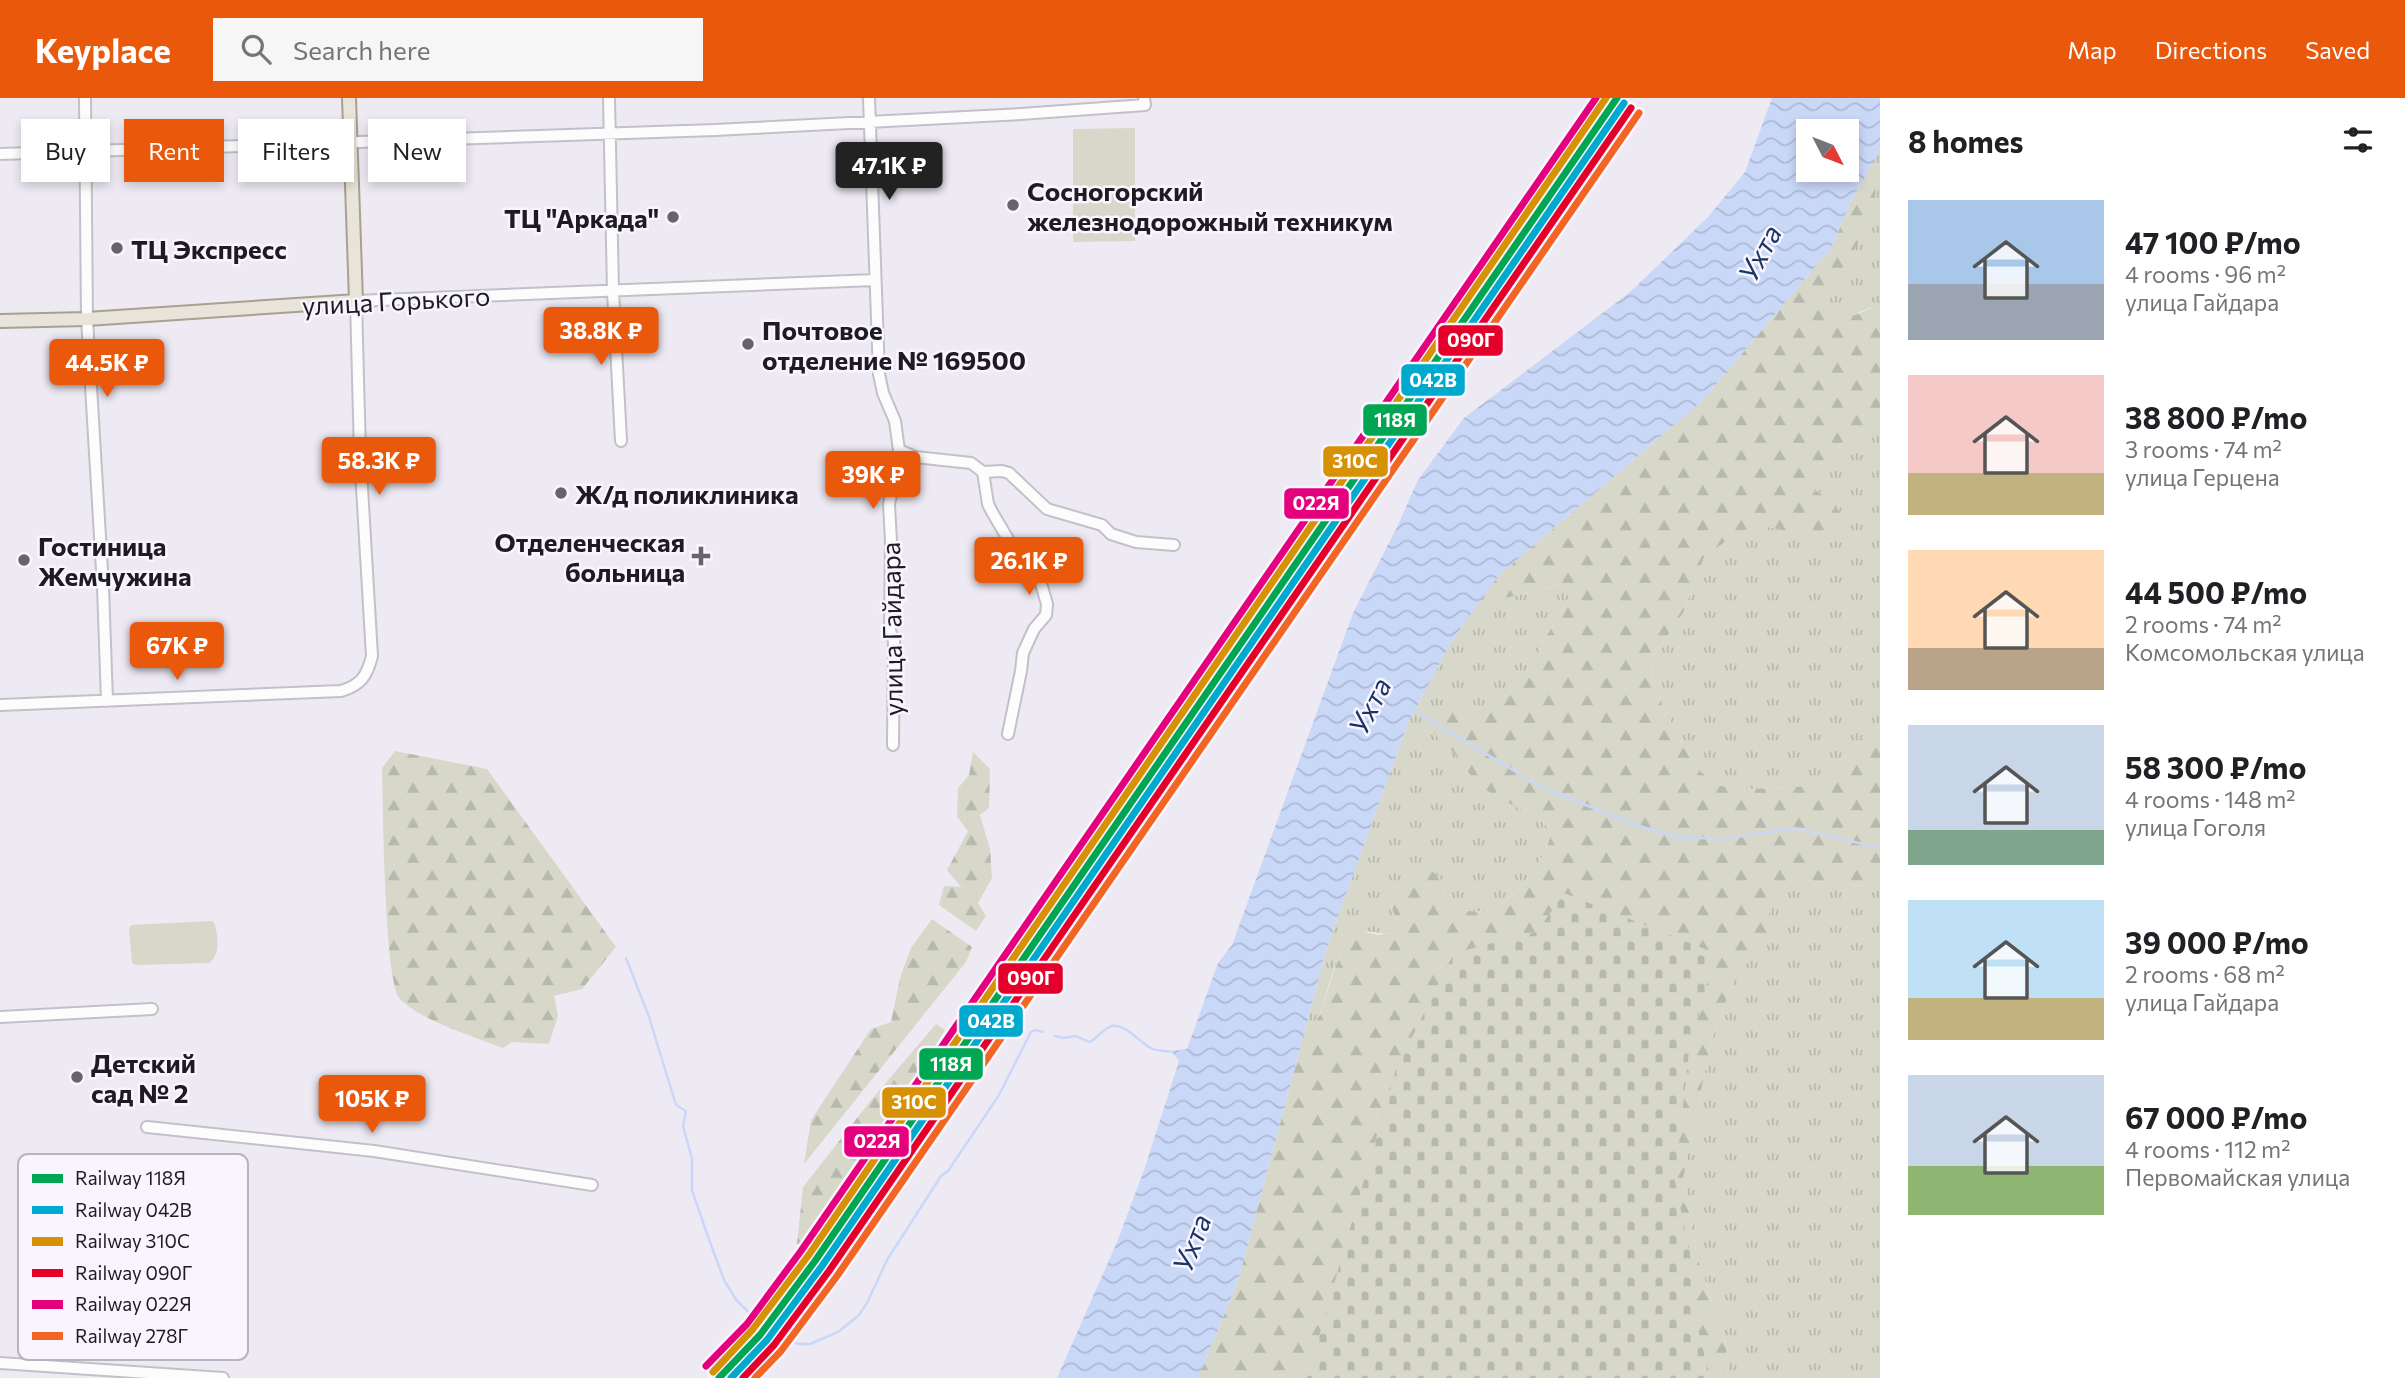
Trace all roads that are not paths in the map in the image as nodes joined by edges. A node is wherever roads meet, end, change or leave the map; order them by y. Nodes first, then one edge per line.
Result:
1 (85, 98) edge
2 (349, 98) edge
3 (609, 98) edge
4 (869, 98) edge
5 (1145, 101) edge
6 (86, 119) edge
7 (350, 119) edge
8 (870, 123) junction
9 (610, 133) junction
10 (354, 143) edge
11 (238, 146) edge
12 (110, 149) edge
13 (21, 153) edge
14 (0, 154) edge
15 (87, 182) edge
16 (353, 182) edge
17 (875, 280) junction
18 (613, 291) junction
19 (356, 301) junction
20 (87, 319) junction
21 (0, 321) edge
22 (621, 441) dead end
23 (899, 450) junction
24 (983, 472) junction
25 (1174, 545) dead end
26 (107, 701) junction
27 (0, 705) edge
28 (1009, 734) dead end
29 (893, 745) dead end
30 (152, 1009) dead end
31 (0, 1017) edge
32 (147, 1127) dead end
33 (592, 1185) dead end
34 (0, 1363) edge
35 (223, 1378) edge

1 - 6 street
2 - 7 main road
3 - 9 street
4 - 8 street, улица Гайдара
5 - 8 street
8 - 9 street
8 - 17 street, улица Гайдара
9 - 10 street
9 - 18 street
11 - 12 street
13 - 14 street
15 - 20 street
16 - 19 main road
17 - 18 street, улица Горького
17 - 23 street, улица Гайдара
18 - 19 street, улица Горького
18 - 22 street
19 - 20 main road, улица Горького
19 - 26 street
20 - 21 main road, улица Горького
20 - 26 street
23 - 24 street
23 - 29 street, улица Гайдара
24 - 25 street
24 - 28 street
26 - 27 street
30 - 31 street
32 - 33 street
34 - 35 street

